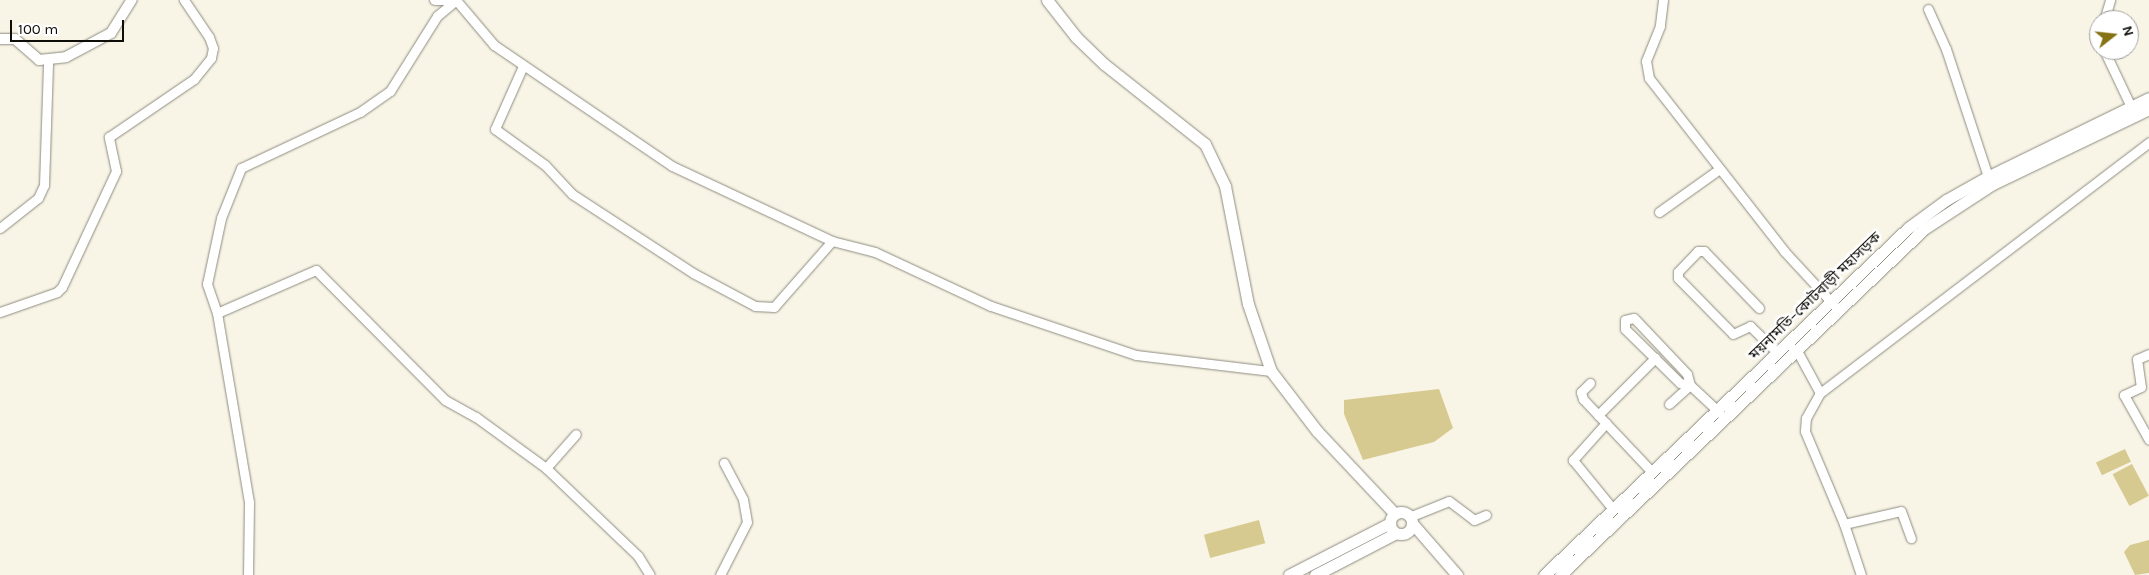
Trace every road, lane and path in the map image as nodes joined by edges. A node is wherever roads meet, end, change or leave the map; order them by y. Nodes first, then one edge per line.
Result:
1 (132, 0) edge
2 (184, 0) edge
3 (435, 0) edge
4 (447, 0) edge
5 (456, 0) edge
6 (1047, 0) edge
7 (1663, 0) edge
8 (1928, 9) dead end
9 (0, 40) edge
10 (2109, 60) edge
11 (48, 62) junction
12 (523, 66) junction
13 (2149, 98) edge
14 (2149, 109) edge
15 (2133, 111) junction
16 (2149, 142) edge
17 (1718, 170) junction
18 (1989, 181) junction
19 (1659, 212) dead end
20 (0, 228) edge
21 (832, 241) junction
22 (1833, 304) junction
23 (1759, 308) dead end
24 (0, 312) edge
25 (217, 313) junction
26 (1796, 349) junction
27 (1777, 352) junction
28 (2149, 354) edge
29 (1655, 358) junction
30 (1271, 371) junction
31 (1590, 383) dead end
32 (1690, 385) junction
33 (1820, 392) junction
34 (1669, 404) dead end
35 (1721, 414) junction
36 (1598, 415) junction
37 (1606, 424) junction
38 (576, 434) dead end
39 (2149, 440) edge
40 (724, 464) dead end
41 (546, 468) junction
42 (1652, 472) junction
43 (1612, 509) junction
44 (1486, 516) dead end
45 (1401, 524) junction
46 (1844, 524) junction
47 (1911, 538) dead end
48 (248, 575) edge
49 (650, 575) edge
50 (720, 575) edge
51 (1289, 575) edge
52 (1315, 575) edge
53 (1452, 575) edge
54 (1457, 575) edge
55 (1544, 575) edge
56 (1560, 575) edge
57 (1861, 575) edge

1 - 11 street
2 - 24 street
3 - 4 street
5 - 12 street
5 - 25 street
6 - 30 main road
7 - 17 street
8 - 18 street
9 - 11 street
10 - 15 street
11 - 20 street
12 - 21 street
12 - 21 street
13 - 15 main road, ময়নামতি–কোটবাড়ী মহাসড়ক
14 - 15 main road, ময়নামতি–কোটবাড়ী মহাসড়ক
15 - 18 main road, ময়নামতি–কোটবাড়ী মহাসড়ক
16 - 33 street
17 - 19 street
17 - 22 street
18 - 22 main road, ময়নামতি–কোটবাড়ী মহাসড়ক
21 - 30 street
22 - 26 main road, ময়নামতি–কোটবাড়ী মহাসড়ক
22 - 27 main road, ময়নামতি–কোটবাড়ী মহাসড়ক
23 - 27 street
25 - 41 street
25 - 48 street
26 - 33 street
26 - 35 main road, ময়নামতি–কোটবাড়ী মহাসড়ক
27 - 35 main road, ময়নামতি–কোটবাড়ী মহাসড়ক
28 - 39 street
29 - 32 street
29 - 32 street
29 - 36 street
30 - 45 main road
31 - 36 street
32 - 34 street
32 - 35 street
33 - 46 street
35 - 42 main road, ময়নামতি–কোটবাড়ী মহাসড়ক
35 - 56 main road, ময়নামতি–কোটবাড়ী মহাসড়ক
36 - 37 street
37 - 42 street
37 - 43 street
38 - 41 street
40 - 50 street
41 - 49 street
42 - 43 main road, ময়নামতি–কোটবাড়ী মহাসড়ক
43 - 55 main road, ময়নামতি–কোটবাড়ী মহাসড়ক
44 - 45 street
45 - 51 main road
45 - 52 main road
45 - 53 main road
45 - 54 main road
46 - 47 street
46 - 57 street

